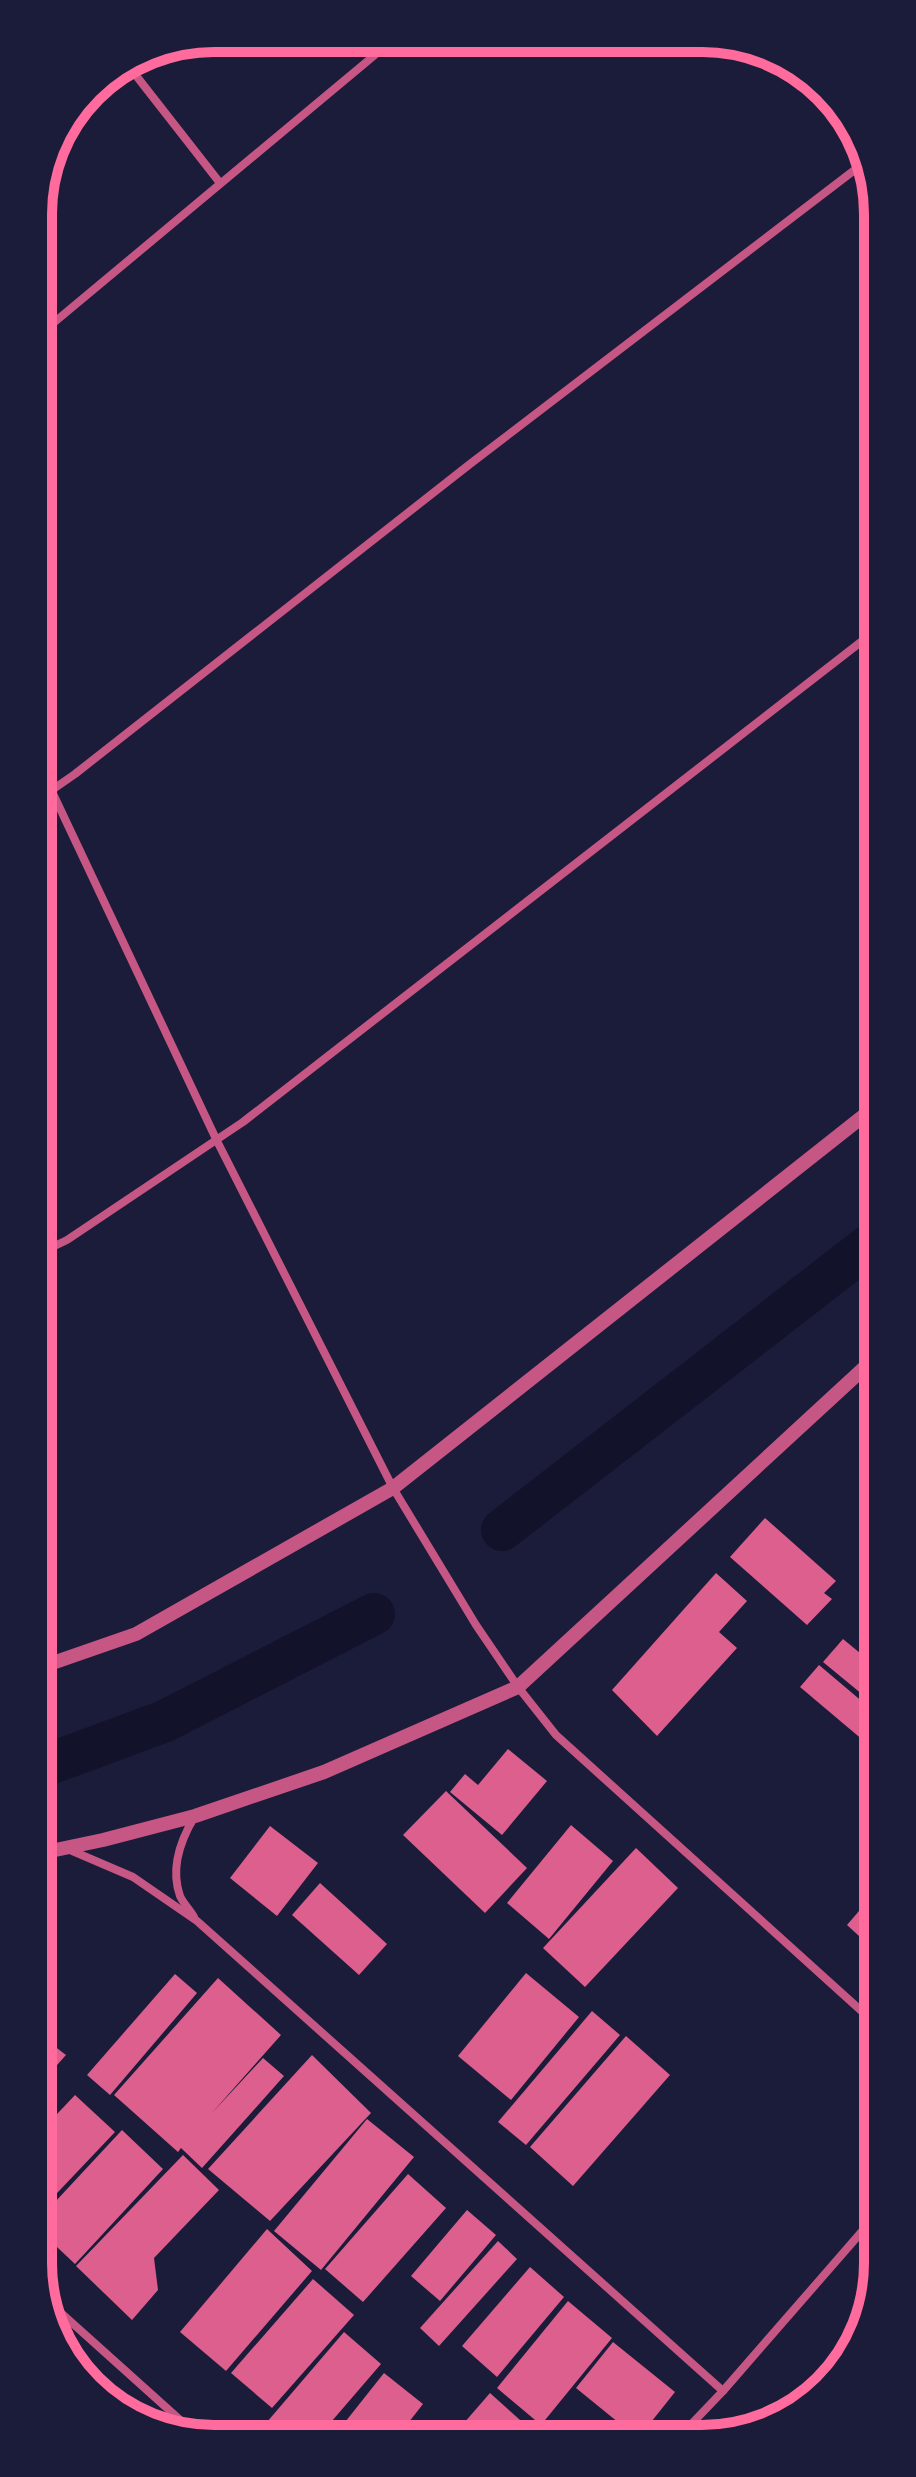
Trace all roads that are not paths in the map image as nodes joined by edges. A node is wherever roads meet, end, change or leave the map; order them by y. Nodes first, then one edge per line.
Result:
1 (378, 52) edge
2 (134, 73) edge
3 (857, 168) edge
4 (220, 183) junction
5 (52, 324) edge
6 (864, 640) edge
7 (53, 790) joint
8 (864, 1115) edge
9 (217, 1141) junction
10 (52, 1247) edge
11 (864, 1368) edge
12 (393, 1488) junction
13 (52, 1663) edge
14 (518, 1687) junction
15 (195, 1816) junction
16 (65, 1848) junction
17 (52, 1851) edge
18 (197, 1921) junction
19 (864, 2013) edge
20 (864, 2229) edge
21 (60, 2312) edge
22 (723, 2391) junction
23 (182, 2422) edge
24 (691, 2425) edge

1 - 4 street
2 - 4 street
3 - 7 street
4 - 5 street
6 - 9 street
7 - 9 street
8 - 12 street
9 - 10 street
9 - 12 street
11 - 14 street
12 - 13 street
12 - 14 street
14 - 15 street
14 - 19 street
15 - 16 street
15 - 18 street
16 - 17 street
16 - 18 street
18 - 22 street
20 - 22 street
21 - 23 street
22 - 24 street

